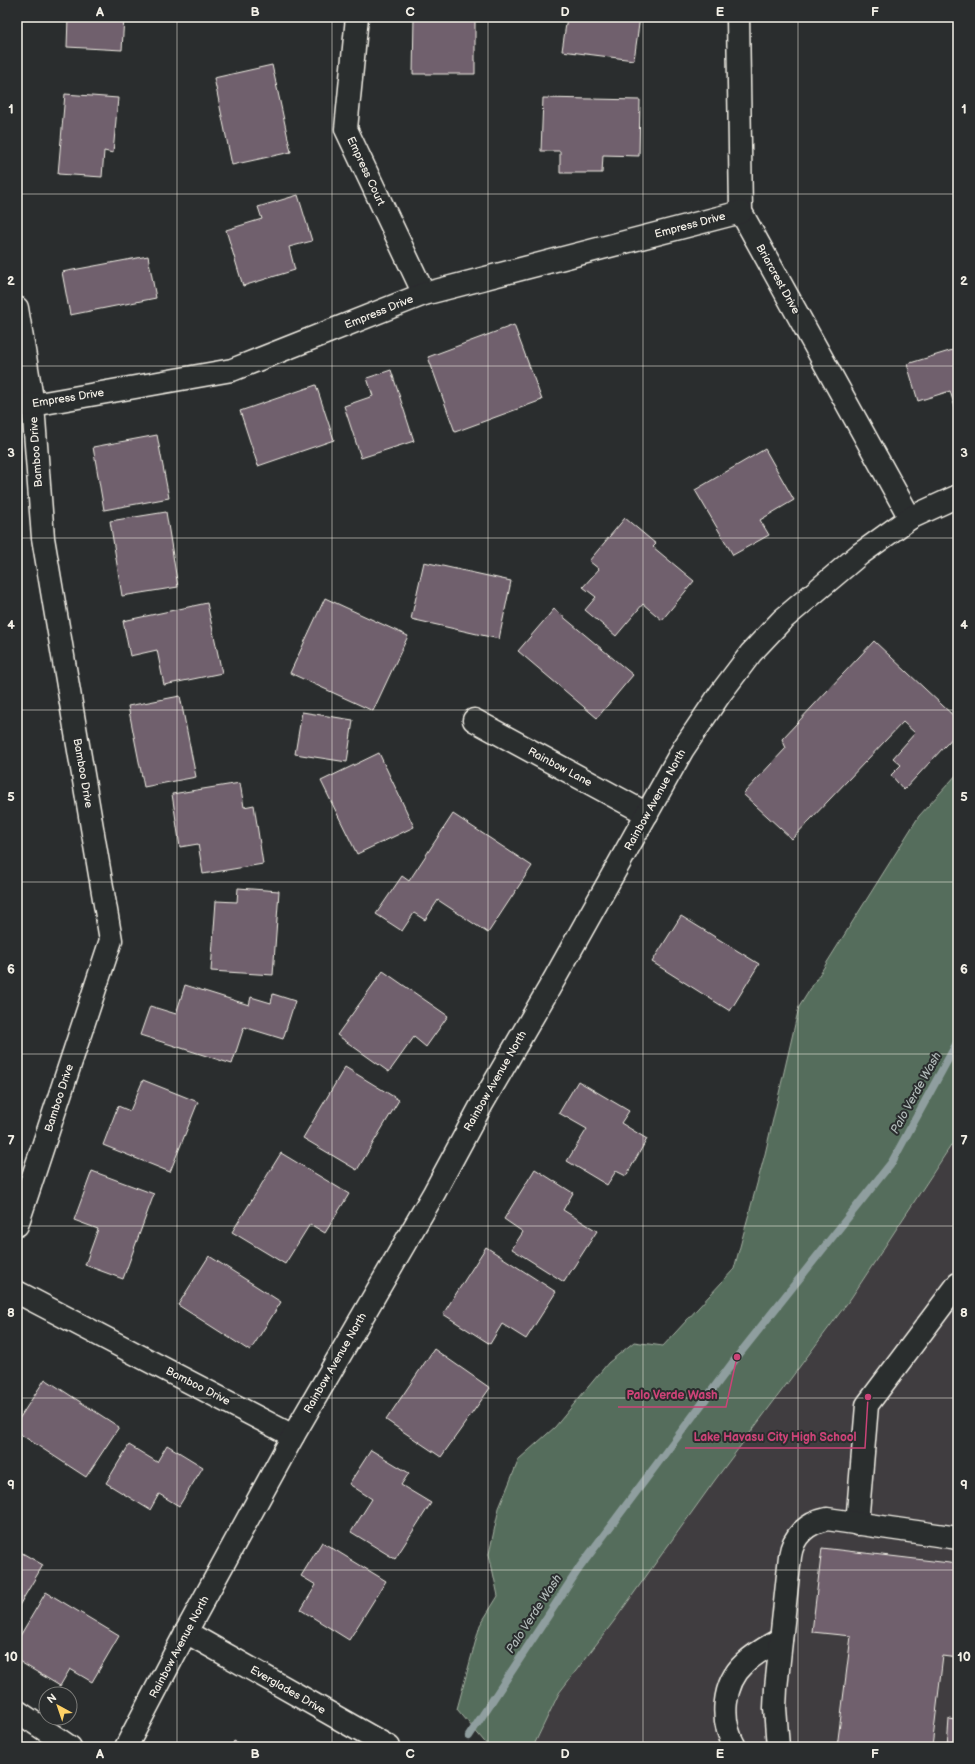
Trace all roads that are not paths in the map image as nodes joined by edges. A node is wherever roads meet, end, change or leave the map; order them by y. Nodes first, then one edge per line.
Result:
1 (356, 17) edge
2 (738, 17) edge
3 (740, 212) junction
4 (424, 294) junction
5 (17, 308) edge
6 (25, 404) edge
7 (958, 496) edge
8 (910, 518) junction
9 (474, 720) dead end
10 (647, 814) junction
11 (17, 1225) edge
12 (958, 1284) edge
13 (17, 1292) edge
14 (293, 1436) junction
15 (857, 1524) junction
16 (958, 1538) edge
17 (186, 1632) junction
18 (781, 1639) junction
19 (17, 1711) edge
20 (70, 1747) edge
21 (126, 1747) edge
22 (389, 1747) edge
23 (735, 1747) edge
24 (778, 1747) edge

1 - 4 street, Empress Court
2 - 3 street, Briarcrest Drive
3 - 4 street, Empress Drive
3 - 8 street, Briarcrest Drive
4 - 6 street, Empress Drive
5 - 6 street, Bamboo Drive
6 - 11 street, Bamboo Drive
7 - 8 street, Rainbow Avenue North
8 - 10 street, Rainbow Avenue North
9 - 10 street, Rainbow Lane
10 - 14 street, Rainbow Avenue North
12 - 15 street
13 - 14 street, Bamboo Drive
14 - 17 street, Rainbow Avenue North
15 - 16 street
15 - 18 street
17 - 21 street, Rainbow Avenue North
17 - 22 street, Everglades Drive
18 - 23 street
18 - 24 street
19 - 20 street

